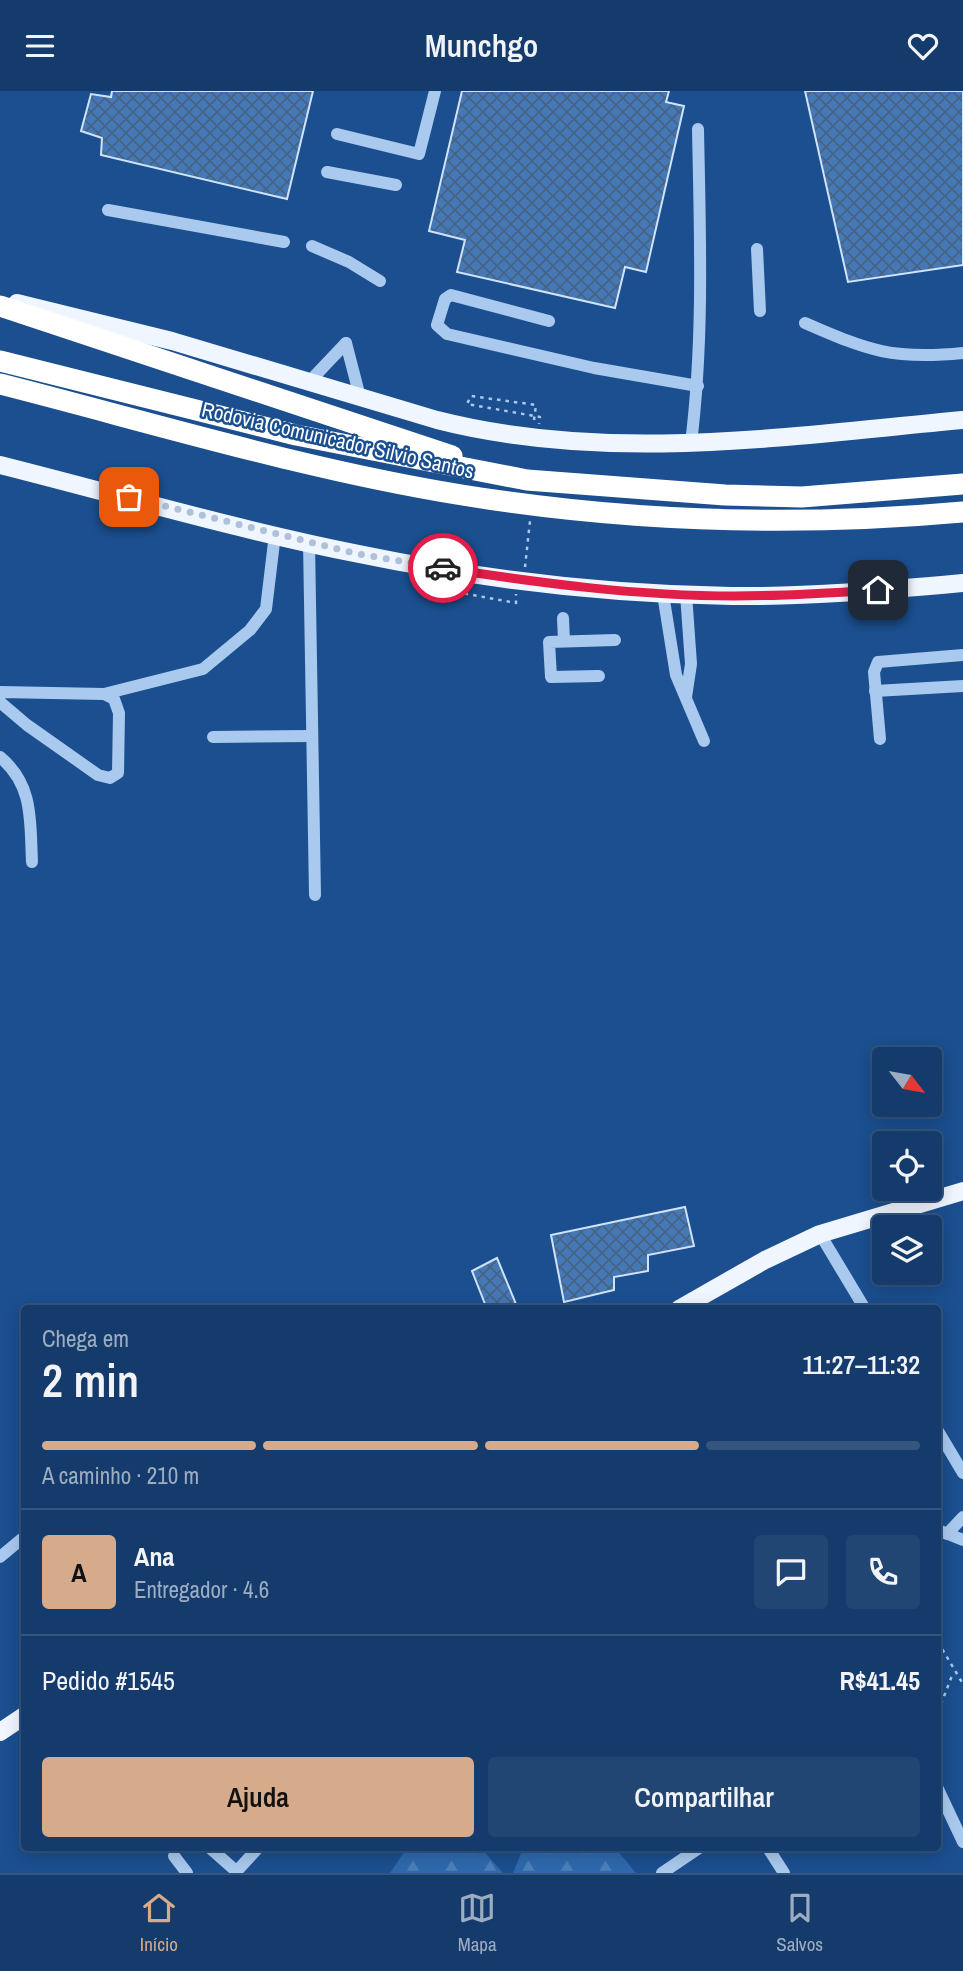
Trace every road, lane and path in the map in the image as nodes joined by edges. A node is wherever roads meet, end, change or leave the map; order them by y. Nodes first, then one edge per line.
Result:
1 (435, 91) edge
2 (698, 129) dead end
3 (337, 134) dead end
4 (327, 172) dead end
5 (396, 185) dead end
6 (108, 210) dead end
7 (284, 242) dead end
8 (312, 246) dead end
9 (757, 249) dead end
10 (380, 281) dead end
11 (0, 299) edge
12 (0, 306) edge
13 (760, 311) dead end
14 (549, 321) dead end
15 (805, 323) dead end
16 (963, 353) edge
17 (0, 361) edge
18 (310, 381) junction
19 (0, 384) edge
20 (698, 386) junction
21 (360, 397) junction
22 (963, 420) edge
23 (691, 443) junction
24 (0, 465) edge
25 (527, 480) junction
26 (963, 484) edge
27 (963, 512) edge
28 (275, 534) junction
29 (309, 543) junction
30 (963, 583) edge
31 (663, 594) junction
32 (686, 594) junction
33 (563, 618) dead end
34 (615, 640) dead end
35 (564, 641) junction
36 (963, 655) edge
37 (598, 676) dead end
38 (963, 685) edge
39 (876, 691) junction
40 (0, 692) edge
41 (104, 694) junction
42 (686, 697) junction
43 (0, 702) edge
44 (313, 736) junction
45 (213, 737) dead end
46 (880, 740) dead end
47 (704, 741) dead end
48 (0, 757) edge
49 (32, 862) dead end
50 (315, 895) dead end
51 (963, 1191) edge
52 (820, 1234) junction
53 (686, 1305) edge
54 (863, 1305) edge
55 (941, 1436) edge
56 (963, 1473) edge
57 (963, 1517) edge
58 (943, 1532) edge
59 (21, 1540) edge
60 (963, 1540) edge
61 (0, 1557) edge
62 (941, 1649) edge
63 (953, 1672) junction
64 (963, 1684) edge
65 (941, 1704) edge
66 (21, 1718) edge
67 (0, 1732) edge
68 (941, 1795) edge
69 (963, 1842) edge
70 (213, 1851) edge
71 (255, 1851) edge
72 (695, 1851) edge
73 (770, 1851) edge
74 (174, 1856) dead end
75 (236, 1872) edge
76 (187, 1873) edge
77 (662, 1873) edge
78 (784, 1873) edge

1 - 3 street
2 - 20 street
4 - 5 street
6 - 7 street
8 - 10 street
9 - 13 street
11 - 18 main road
12 - 25 highway
14 - 20 street
15 - 16 street
17 - 25 highway, Rodovia Comunicador Silvio Santos
18 - 21 main road
18 - 21 street
19 - 27 highway, Rodovia Comunicador Silvio Santos
20 - 23 street
21 - 23 main road
22 - 23 main road
24 - 28 main road
25 - 26 highway, Rodovia Comunicador Silvio Santos
28 - 29 main road
28 - 41 street
29 - 31 main road
29 - 44 street
30 - 32 main road
31 - 32 main road
31 - 42 street
32 - 42 street
33 - 35 street
34 - 35 street
35 - 37 street
36 - 39 street
38 - 39 street
39 - 46 street
40 - 41 street
41 - 43 street
42 - 47 street
44 - 45 street
44 - 50 street
48 - 49 street
51 - 52 main road
52 - 53 main road
52 - 54 street
55 - 56 street
57 - 58 street
58 - 60 street
59 - 61 street
62 - 63 path
63 - 64 path
63 - 65 path
66 - 67 main road
68 - 69 street
70 - 75 street
71 - 75 street
72 - 77 street
73 - 78 street
74 - 76 street

